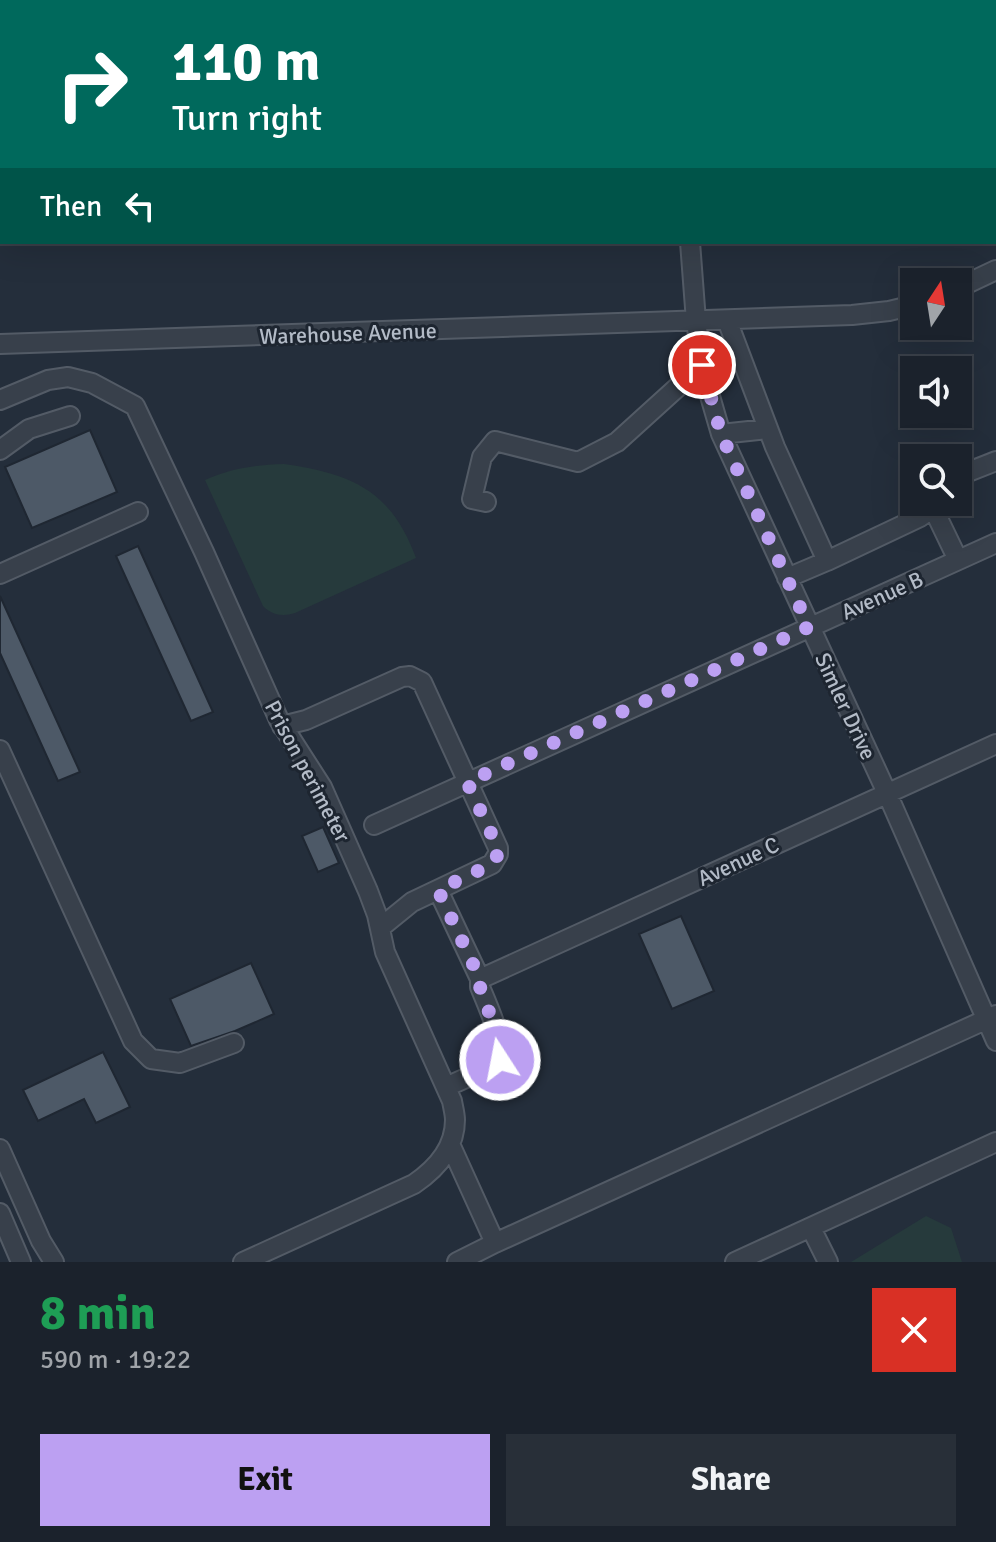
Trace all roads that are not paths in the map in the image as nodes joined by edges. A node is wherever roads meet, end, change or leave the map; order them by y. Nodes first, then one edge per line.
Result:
1 (690, 244) edge
2 (996, 270) edge
3 (972, 281) edge
4 (900, 308) edge
5 (727, 320) junction
6 (696, 321) junction
7 (0, 344) edge
8 (702, 365) junction
9 (0, 400) edge
10 (70, 416) dead end
11 (768, 429) junction
12 (721, 434) junction
13 (0, 450) edge
14 (996, 461) edge
15 (972, 470) edge
16 (486, 502) dead end
17 (138, 512) dead end
18 (921, 516) edge
19 (938, 516) edge
20 (996, 543) edge
21 (958, 560) junction
22 (827, 561) junction
23 (0, 574) edge
24 (787, 578) junction
25 (809, 627) junction
26 (282, 726) junction
27 (996, 744) edge
28 (0, 750) edge
29 (467, 782) junction
30 (887, 793) junction
31 (374, 825) dead end
32 (438, 890) junction
33 (380, 928) junction
34 (480, 979) junction
35 (991, 1017) edge
36 (996, 1041) edge
37 (234, 1043) dead end
38 (446, 1087) junction
39 (996, 1142) edge
40 (450, 1144) junction
41 (0, 1149) edge
42 (0, 1213) edge
43 (811, 1228) junction
44 (495, 1243) junction
45 (755, 1258) edge
46 (21, 1262) edge
47 (54, 1262) edge
48 (243, 1262) edge
49 (457, 1262) edge
50 (735, 1262) edge
51 (828, 1262) edge

1 - 6 street, Simler Drive
2 - 3 street
4 - 5 street, Warehouse Avenue
5 - 6 street, Warehouse Avenue
5 - 11 street
6 - 7 street, Warehouse Avenue
6 - 8 street, Simler Drive
8 - 12 street, Simler Drive
8 - 16 street
9 - 26 street, Prison perimeter
10 - 13 street
11 - 12 street
11 - 22 street
12 - 24 street, Simler Drive
14 - 15 street
17 - 23 street
18 - 22 street
19 - 21 street
20 - 21 street, Avenue B
21 - 25 street, Avenue B
22 - 24 street
24 - 25 street, Simler Drive
25 - 29 street, Avenue B
25 - 30 street, Simler Drive
26 - 29 street
26 - 33 street, Prison perimeter
27 - 30 street, Avenue C
28 - 37 street
29 - 31 street, Avenue B
29 - 32 street
30 - 34 street, Avenue C
30 - 35 street, Simler Drive
32 - 33 street
32 - 34 street
33 - 38 street, Prison perimeter
34 - 38 street
35 - 36 street, Simler Drive
35 - 44 street
38 - 40 street, Prison perimeter
39 - 43 street
40 - 44 street
40 - 48 street
41 - 47 street
42 - 46 street
43 - 45 street
43 - 51 street
44 - 49 street
45 - 50 street

